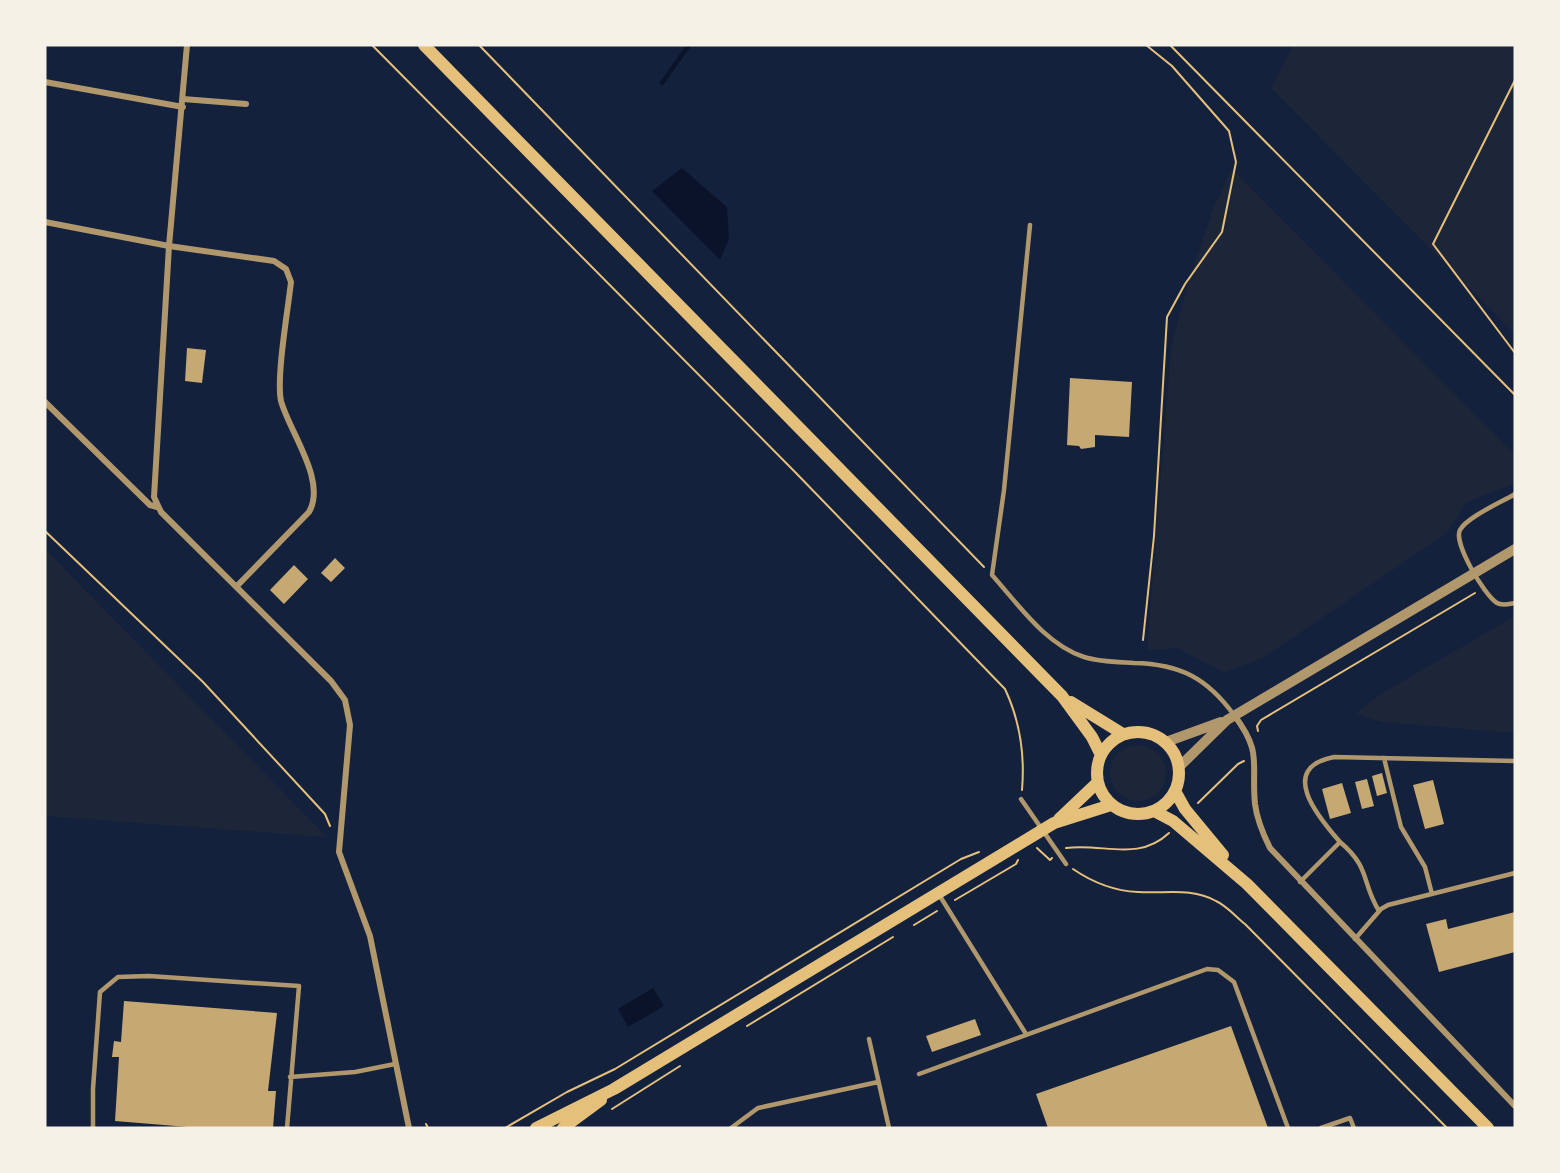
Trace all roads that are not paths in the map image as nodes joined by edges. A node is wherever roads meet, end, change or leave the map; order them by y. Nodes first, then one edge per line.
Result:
1 (187, 45) edge
2 (424, 45) edge
3 (45, 82) edge
4 (183, 99) junction
5 (246, 104) dead end
6 (183, 107) junction
7 (45, 222) edge
8 (1030, 225) dead end
9 (169, 246) junction
10 (45, 402) edge
11 (1515, 495) edge
12 (157, 507) junction
13 (1515, 549) edge
14 (1474, 573) junction
15 (237, 586) junction
16 (1515, 603) edge
17 (1062, 696) junction
18 (1230, 718) junction
19 (1123, 734) junction
20 (1166, 742) junction
21 (1101, 755) junction
22 (1384, 758) junction
23 (1515, 761) edge
24 (1179, 767) junction
25 (1098, 782) junction
26 (1175, 791) junction
27 (1021, 799) road end
28 (1111, 805) junction
29 (1154, 811) junction
30 (1054, 824) junction
31 (1041, 831) junction
32 (1340, 842) junction
33 (1066, 864) road end
34 (1515, 873) edge
35 (1300, 882) junction
36 (1247, 884) junction
37 (938, 894) junction
38 (1432, 894) junction
39 (1379, 912) junction
40 (1355, 939) junction
41 (1026, 1034) junction
42 (869, 1039) dead end
43 (395, 1064) junction
44 (919, 1074) dead end
45 (290, 1077) junction
46 (878, 1082) junction
47 (614, 1089) junction
48 (1515, 1106) edge
49 (93, 1128) edge
50 (287, 1128) edge
51 (409, 1128) edge
52 (536, 1128) edge
53 (563, 1128) edge
54 (730, 1128) edge
55 (889, 1128) edge
56 (1288, 1128) edge
57 (1321, 1128) edge
58 (1354, 1128) edge
59 (1488, 1128) edge

1 - 4 street
2 - 17 main road
3 - 6 street
4 - 5 street
4 - 6 street
6 - 9 street
7 - 9 street
8 - 18 lane
9 - 12 street
9 - 15 street
10 - 12 street
11 - 14 lane
12 - 15 street
13 - 14 street
14 - 16 lane
14 - 18 street
15 - 43 street
17 - 19 main road
17 - 21 main road
18 - 20 street
18 - 24 street
18 - 35 street
19 - 20 main road
19 - 21 main road
20 - 24 main road
21 - 25 main road
22 - 23 lane
22 - 32 lane
22 - 38 lane
24 - 26 main road
25 - 28 main road
25 - 30 main road
26 - 29 main road
26 - 36 main road
27 - 31 lane
28 - 29 main road
28 - 30 main road
29 - 36 main road
30 - 31 main road
31 - 33 lane
31 - 37 main road
32 - 35 lane
32 - 39 lane
34 - 38 lane
35 - 40 street
36 - 59 main road
37 - 41 lane
37 - 47 main road
38 - 39 lane
39 - 40 lane
40 - 48 street
41 - 44 lane
41 - 56 lane
42 - 46 lane
43 - 45 lane
43 - 51 street
45 - 49 lane
45 - 50 lane
46 - 54 lane
46 - 55 lane
47 - 52 main road
47 - 53 main road
57 - 58 lane

